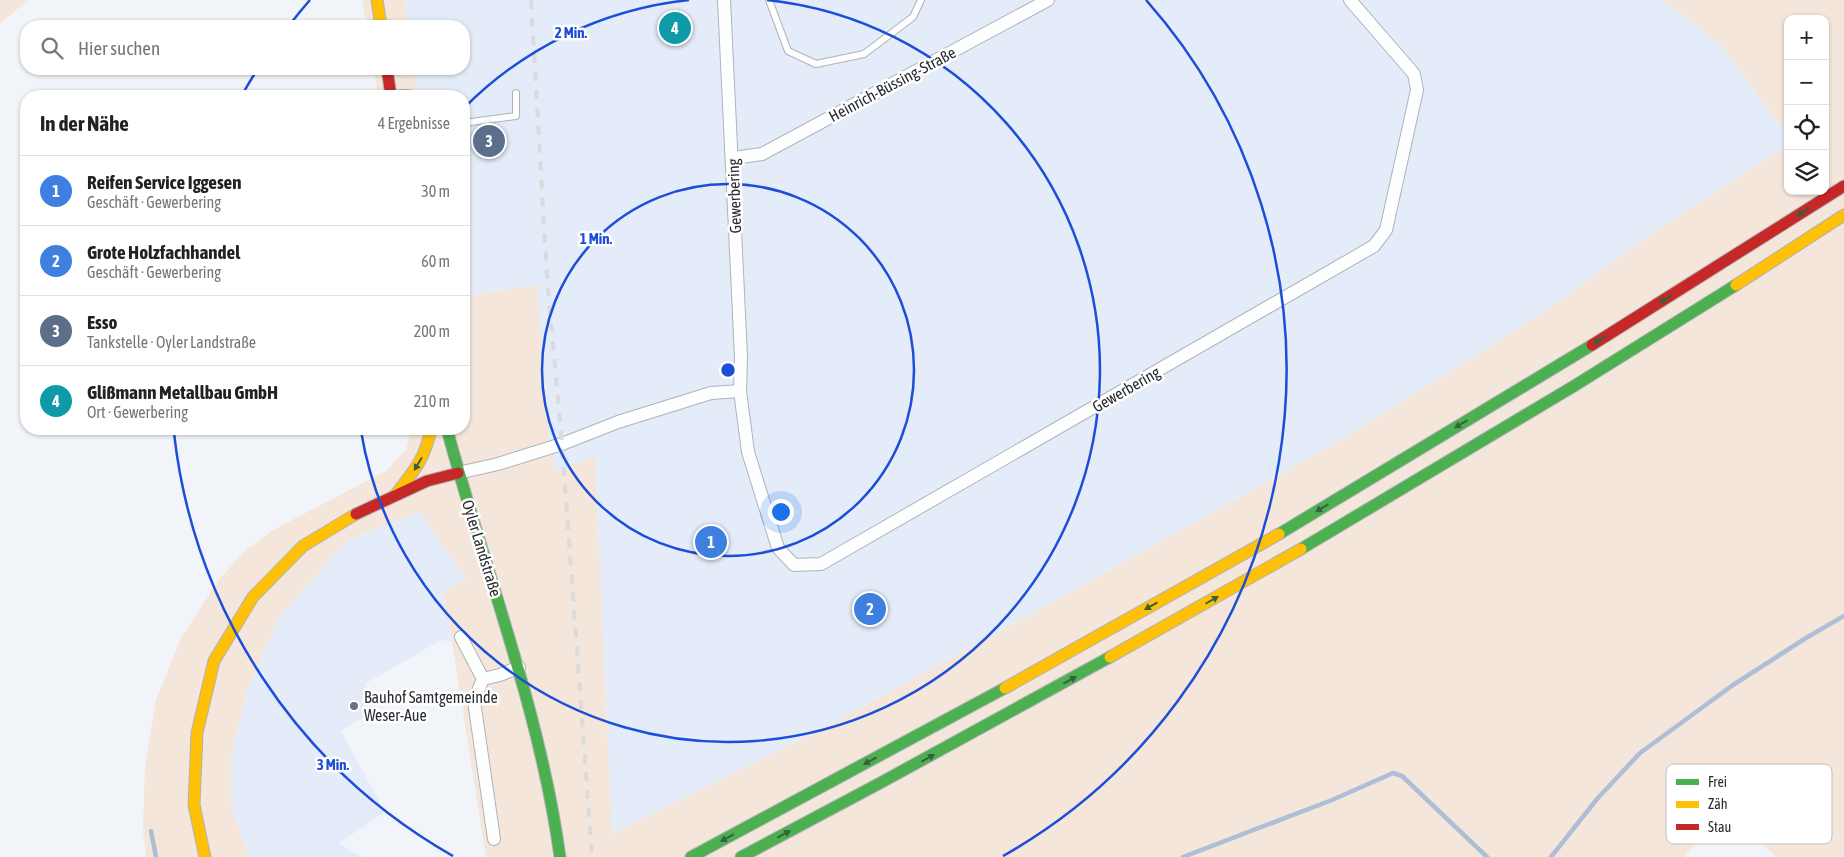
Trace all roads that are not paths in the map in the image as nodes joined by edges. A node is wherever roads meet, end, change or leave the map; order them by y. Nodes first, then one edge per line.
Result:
1 (377, 0) edge
2 (724, 0) edge
3 (769, 0) edge
4 (921, 0) edge
5 (1048, 0) edge
6 (1350, 0) edge
7 (380, 20) edge
8 (388, 75) edge
9 (390, 90) edge
10 (516, 93) dead end
11 (470, 122) edge
12 (733, 158) junction
13 (1844, 186) edge
14 (1844, 215) edge
15 (740, 391) junction
16 (430, 435) edge
17 (448, 435) edge
18 (458, 473) junction
19 (395, 495) junction
20 (461, 637) dead end
21 (519, 667) junction
22 (483, 679) junction
23 (494, 839) dead end
24 (205, 857) edge
25 (560, 857) edge
26 (691, 857) edge
27 (741, 857) edge

1 - 7 main road
2 - 12 street, Gewerbering
3 - 4 lane
5 - 12 street, Heinrich-Büssing-Straße
6 - 15 street, Gewerbering
8 - 9 main road
10 - 11 lane
12 - 15 street, Gewerbering
13 -> 26 main road
27 -> 14 main road
15 - 18 street
16 -> 19 main road
17 - 18 main road, Oyler Landstraße
18 - 19 main road
18 - 21 main road, Oyler Landstraße
19 - 24 main road
20 - 22 street
21 - 22 street
21 - 25 main road, Oyler Landstraße
22 - 23 street

